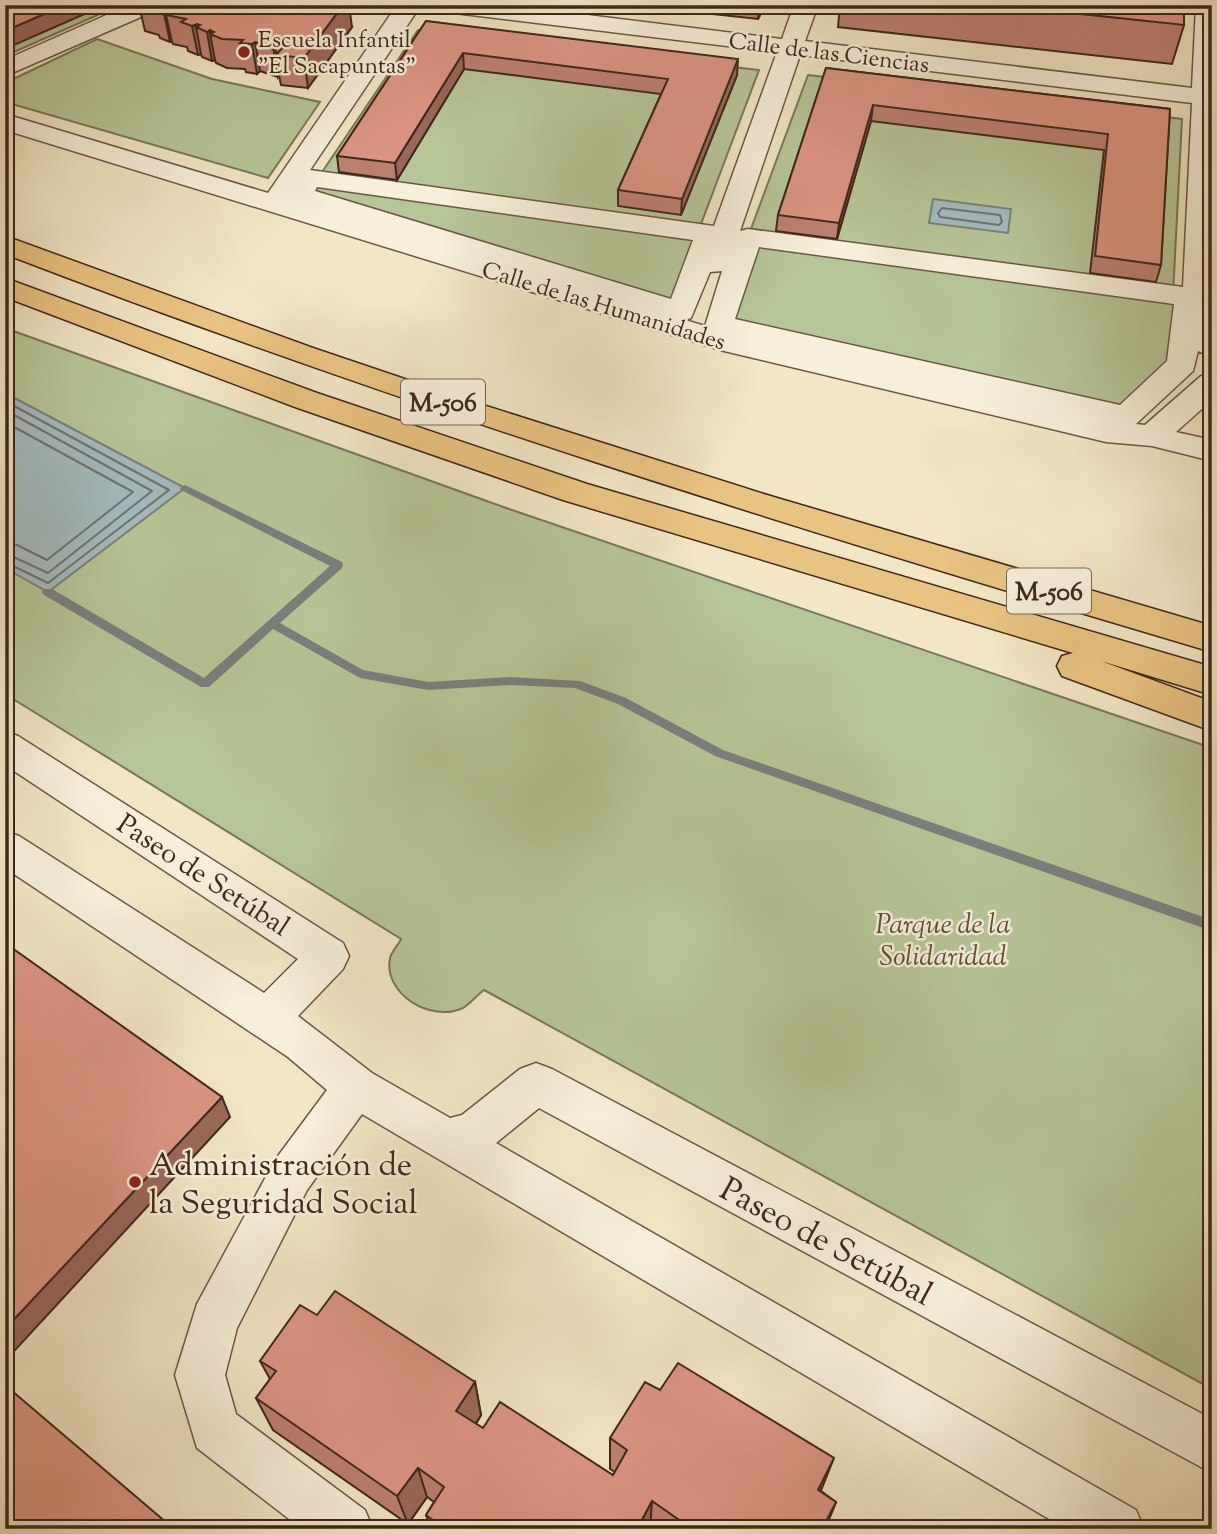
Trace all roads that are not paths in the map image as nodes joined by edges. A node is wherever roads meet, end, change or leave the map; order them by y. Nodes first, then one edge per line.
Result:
1 (149, 5) edge
2 (409, 5) edge
3 (446, 5) edge
4 (806, 5) edge
5 (1208, 5) edge
6 (791, 47) junction
7 (5, 69) edge
8 (1208, 97) edge
9 (5, 122) edge
10 (307, 178) joint
11 (273, 204) junction
12 (5, 244) edge
13 (5, 287) edge
14 (1189, 297) joint
15 (690, 331) junction
16 (1212, 348) edge
17 (1212, 383) edge
18 (1152, 436) junction
19 (1212, 451) edge
20 (575, 492) junction
21 (887, 542) junction
22 (1212, 615) edge
23 (1212, 639) edge
24 (1212, 681) edge
25 (1212, 716) edge
26 (5, 746) edge
27 (5, 847) edge
28 (267, 1019) junction
29 (356, 1087) junction
30 (449, 1139) junction
31 (1212, 1447) edge
32 (346, 1529) edge
33 (1117, 1529) edge

1 - 7 street
2 - 11 street
3 - 6 street, Calle de las Ciencias
4 - 6 street
5 - 8 street
6 - 8 street, Calle de las Ciencias
6 - 15 street
8 - 16 street
9 - 11 street, Calle de las Humanidades
10 - 10 street
11 - 15 street, Calle de las Humanidades
12 - 21 highway, M-506
13 - 20 highway, M-506
14 - 14 street
15 - 18 street, Calle de las Humanidades
17 - 18 street
18 - 19 street, Calle de las Humanidades
20 - 24 highway, M-506
20 - 25 highway
21 - 22 highway
21 - 23 highway, M-506
26 - 28 street, Paseo de Setúbal
27 - 28 street
28 - 29 street
29 - 30 street
29 - 32 street
30 - 31 street, Paseo de Setúbal
30 - 33 street

